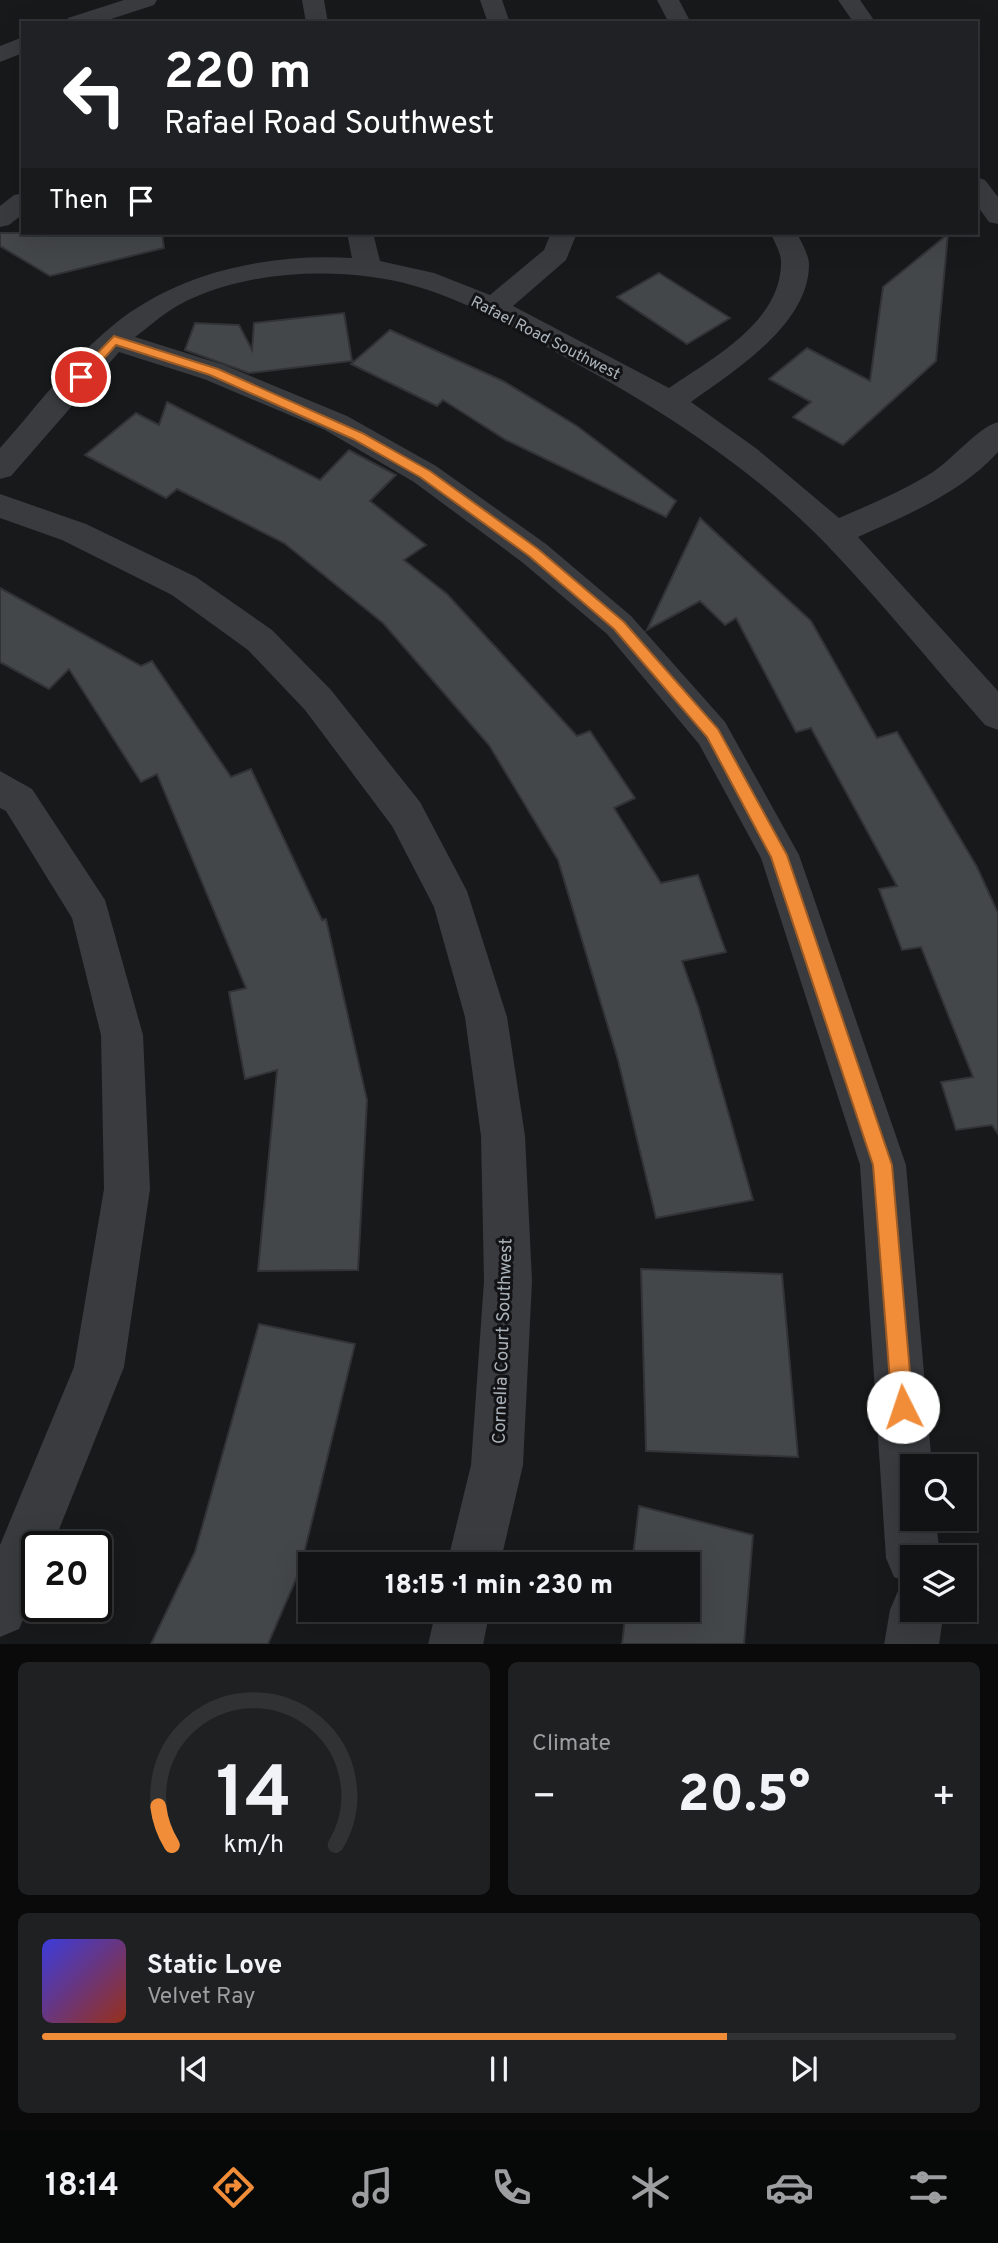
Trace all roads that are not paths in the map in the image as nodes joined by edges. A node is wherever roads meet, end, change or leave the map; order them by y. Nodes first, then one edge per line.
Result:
1 (146, 0) edge
2 (313, 0) edge
3 (491, 0) edge
4 (668, 0) edge
5 (849, 0) edge
6 (82, 21) edge
7 (317, 21) edge
8 (498, 21) edge
9 (679, 21) edge
10 (864, 21) edge
11 (21, 45) edge
12 (0, 55) edge
13 (978, 188) edge
14 (21, 203) edge
15 (998, 216) edge
16 (0, 219) edge
17 (360, 235) edge
18 (563, 235) edge
19 (785, 235) edge
20 (368, 267) junction
21 (494, 307) junction
22 (114, 340) junction
23 (670, 402) junction
24 (998, 433) edge
25 (0, 468) edge
26 (0, 506) edge
27 (835, 533) junction
28 (996, 710) edge
29 (0, 788) edge
30 (912, 1545) edge
31 (477, 1552) edge
32 (0, 1610) edge
33 (461, 1622) edge
34 (915, 1622) edge
35 (455, 1644) edge
36 (911, 1644) edge

1 - 6 street
2 - 7 street
3 - 8 street
4 - 9 street
5 - 10 street
11 - 12 street
13 - 15 street
14 - 16 street
17 - 20 street
18 - 21 street
19 - 23 street
20 - 21 street, Rafael Road Southwest
20 - 22 street, Rafael Road Southwest
21 - 23 street, Rafael Road Southwest
22 - 25 street, Rafael Road Southwest
22 - 30 street
23 - 27 street, Rafael Road Southwest
24 - 27 street
26 - 31 street, Cornelia Court Southwest
27 - 28 street, Rafael Road Southwest
29 - 32 street
33 - 35 street
34 - 36 street

